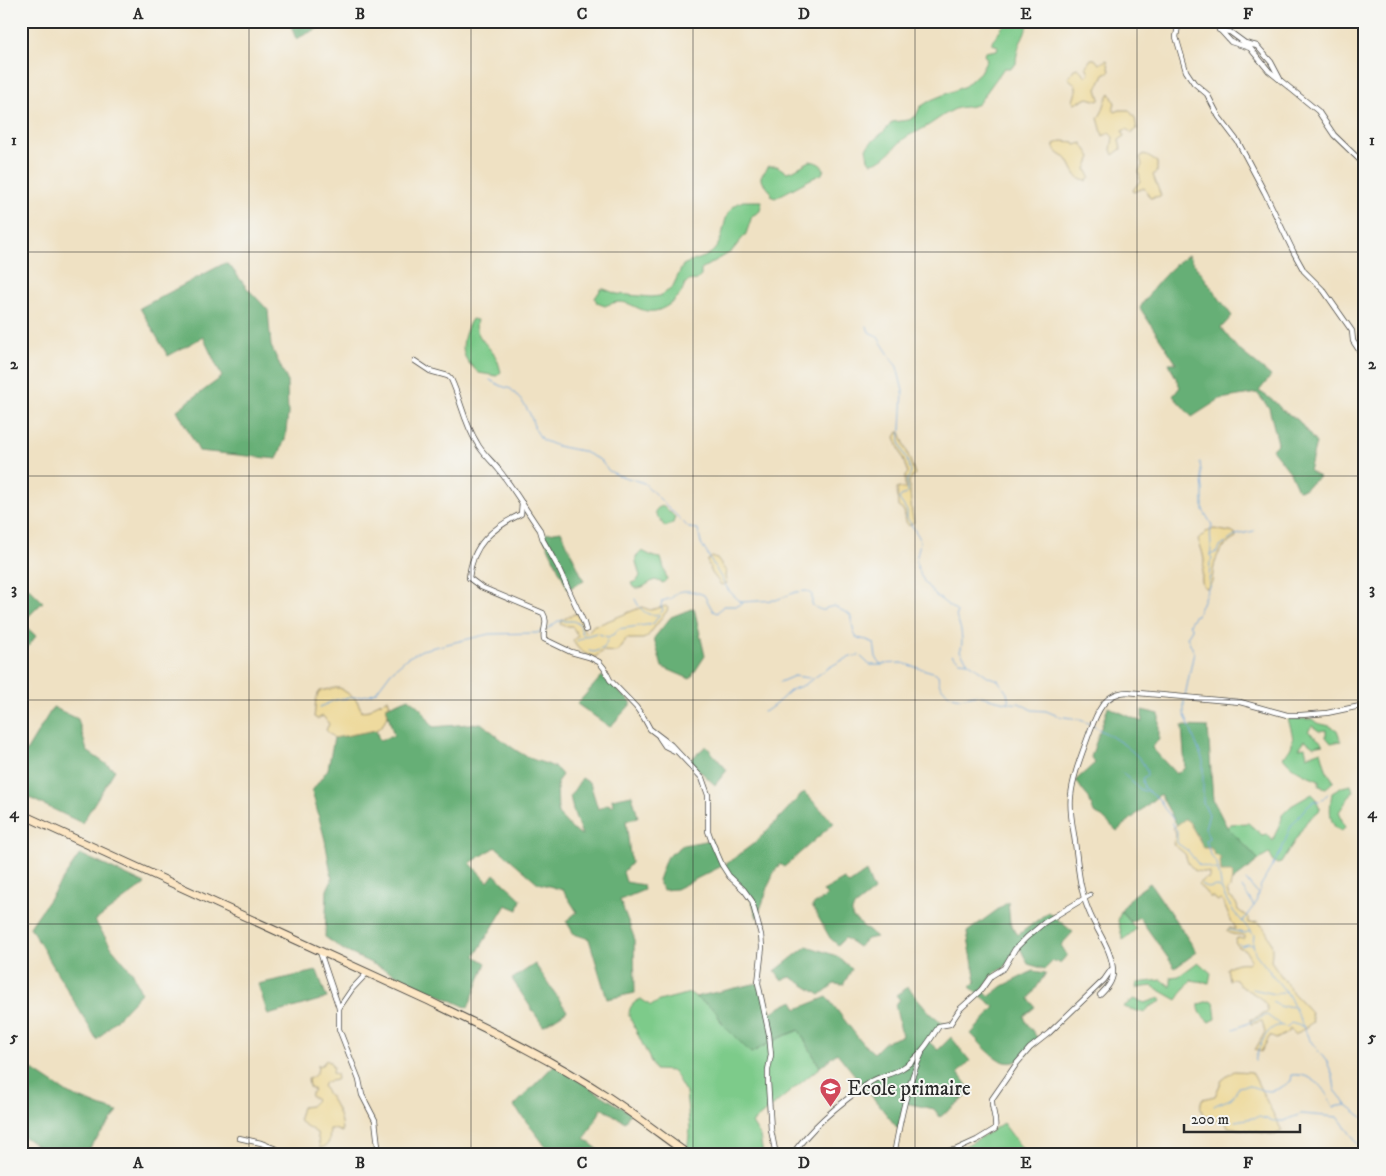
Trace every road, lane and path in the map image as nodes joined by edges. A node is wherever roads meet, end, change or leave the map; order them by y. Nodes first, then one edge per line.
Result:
1 (1179, 21) edge
2 (1212, 21) edge
3 (1219, 30) junction
4 (1282, 82) junction
5 (1365, 165) edge
6 (1365, 359) edge
7 (415, 361) dead end
8 (522, 503) junction
9 (586, 630) dead end
10 (1365, 705) edge
11 (21, 814) edge
12 (1090, 895) dead end
13 (1084, 900) junction
14 (320, 952) junction
15 (1112, 966) junction
16 (368, 973) junction
17 (1100, 995) dead end
18 (339, 1008) junction
19 (927, 1045) junction
20 (239, 1138) dead end
21 (291, 1155) edge
22 (379, 1155) edge
23 (689, 1155) edge
24 (776, 1155) edge
25 (792, 1155) edge
26 (894, 1155) edge
27 (920, 1155) edge

1 - 6 street
2 - 3 street
3 - 4 street
3 - 4 street
4 - 5 street
7 - 8 street
8 - 9 street
8 - 24 street
10 - 13 street
11 - 14 main road
12 - 13 street
13 - 15 street
13 - 19 street
14 - 16 main road
14 - 18 street
15 - 17 street
15 - 27 street
16 - 18 street
16 - 23 main road
18 - 22 street
19 - 25 street
19 - 26 street
20 - 21 street

